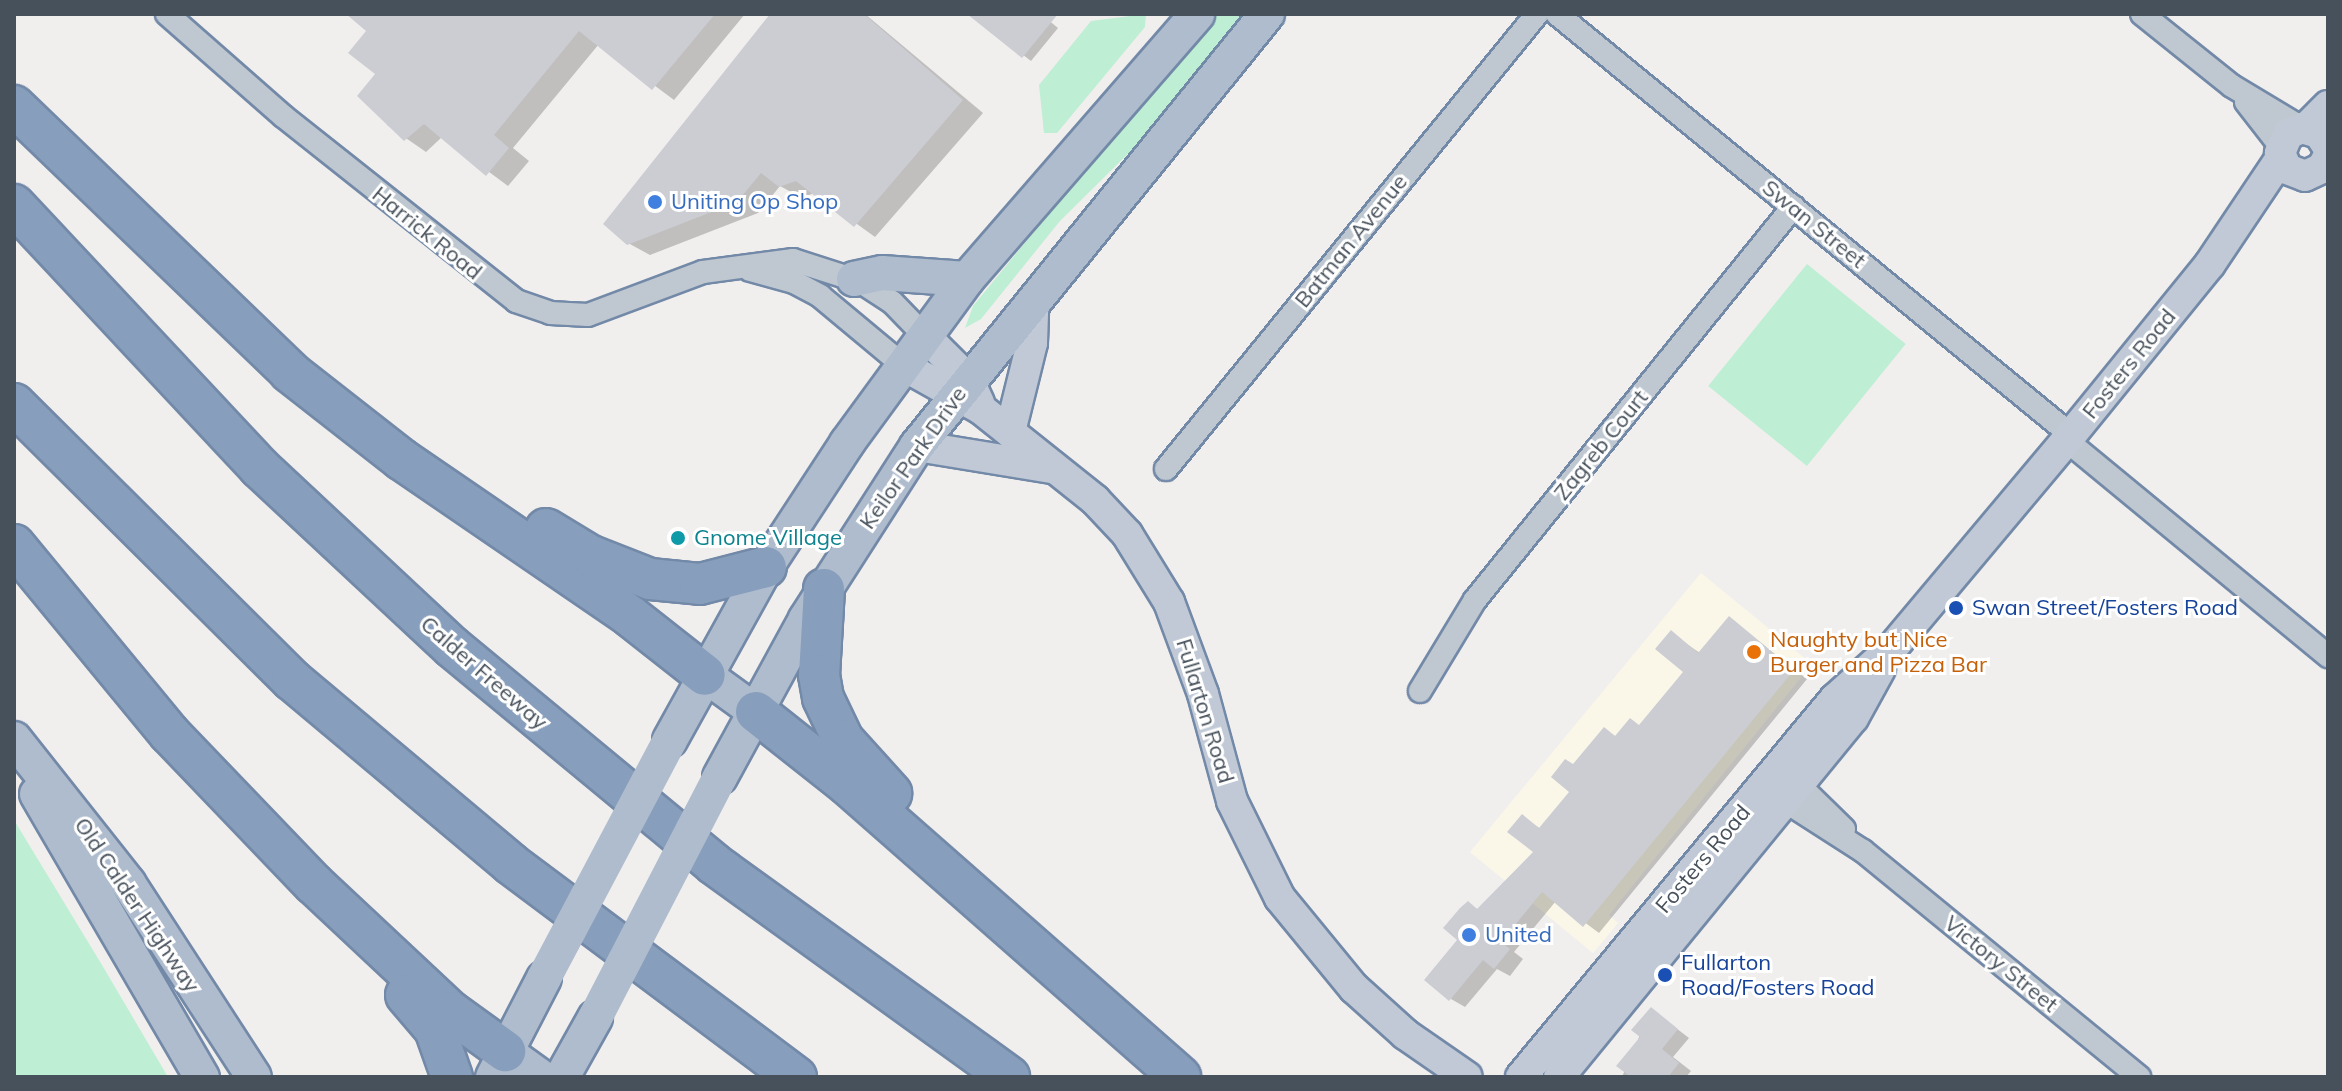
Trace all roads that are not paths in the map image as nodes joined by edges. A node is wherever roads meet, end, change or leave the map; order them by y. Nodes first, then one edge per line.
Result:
1 (167, 14) edge
2 (1197, 14) edge
3 (1267, 14) edge
4 (1537, 14) edge
5 (1557, 14) edge
6 (2142, 14) edge
7 (14, 106) edge
8 (2328, 106) edge
9 (2307, 142) edge
10 (2318, 174) edge
11 (14, 205) edge
12 (1793, 207) junction
13 (2210, 264) junction
14 (733, 268) junction
15 (188, 279) junction
16 (854, 279) junction
17 (967, 279) junction
18 (1033, 306) junction
19 (925, 336) junction
20 (904, 366) junction
21 (968, 395) junction
22 (14, 404) edge
23 (1010, 432) junction
24 (2069, 438) junction
25 (917, 446) junction
26 (1166, 469) dead end
27 (1060, 470) junction
28 (14, 545) edge
29 (766, 567) junction
30 (824, 589) junction
31 (2328, 656) edge
32 (705, 675) junction
33 (1420, 691) dead end
34 (756, 712) junction
35 (14, 739) edge
36 (14, 758) edge
37 (1785, 788) junction
38 (314, 884) junction
39 (1037, 954) junction
40 (206, 1007) junction
41 (1405, 1034) junction
42 (499, 1064) edge
43 (202, 1077) edge
44 (254, 1077) edge
45 (269, 1077) edge
46 (452, 1077) edge
47 (541, 1077) edge
48 (562, 1077) edge
49 (796, 1077) edge
50 (1009, 1077) edge
51 (1180, 1077) edge
52 (1429, 1077) edge
53 (1467, 1077) edge
54 (1521, 1077) edge
55 (1559, 1077) edge
56 (2139, 1077) edge

1 - 14 street, Harrick Road
2 - 17 main road
3 - 18 main road, Keilor Park Drive
4 - 26 street, Batman Avenue
5 - 12 street, Swan Street
6 - 9 street
7 - 15 highway
8 - 9 street, Fosters Road
9 - 10 street
9 - 13 street, Fosters Road
10 - 13 street, Fosters Road
11 - 50 highway, Calder Freeway
12 - 24 street, Swan Street
12 - 33 street, Zagreb Court
13 - 24 street, Fosters Road
14 - 16 street, Harrick Road
14 - 20 street, Harrick Road
15 - 29 highway
15 - 32 highway
16 - 17 main road
16 - 19 street, Harrick Road
17 - 19 main road
18 - 21 main road, Keilor Park Drive
18 - 23 street
19 - 20 main road
19 - 21 street, Fullarton Road
20 - 21 street, Fullarton Road
20 - 29 main road
21 - 23 street, Fullarton Road
21 - 25 main road, Keilor Park Drive
22 - 49 highway
23 - 27 street, Fullarton Road
24 - 31 street, Swan Street
24 - 37 street, Fosters Road
25 - 27 street
25 - 30 main road, Keilor Park Drive
27 - 41 street, Fullarton Road
28 - 38 highway
29 - 32 main road
30 - 34 main road, Keilor Park Drive
30 - 39 highway
32 - 34 main road
32 - 42 main road, bridge
34 - 39 highway
34 - 48 main road, Keilor Park Drive, bridge
35 - 40 main road, Old Calder Highway
36 - 43 main road, Old Calder Highway
37 - 54 street, Fosters Road
37 - 55 street, Fosters Road
37 - 56 street, Victory Street
38 - 42 highway
38 - 46 highway
39 - 51 highway
40 - 44 main road, Old Calder Highway
40 - 45 main road
41 - 52 street, Fullarton Road
41 - 53 street, Fullarton Road
42 - 47 main road

